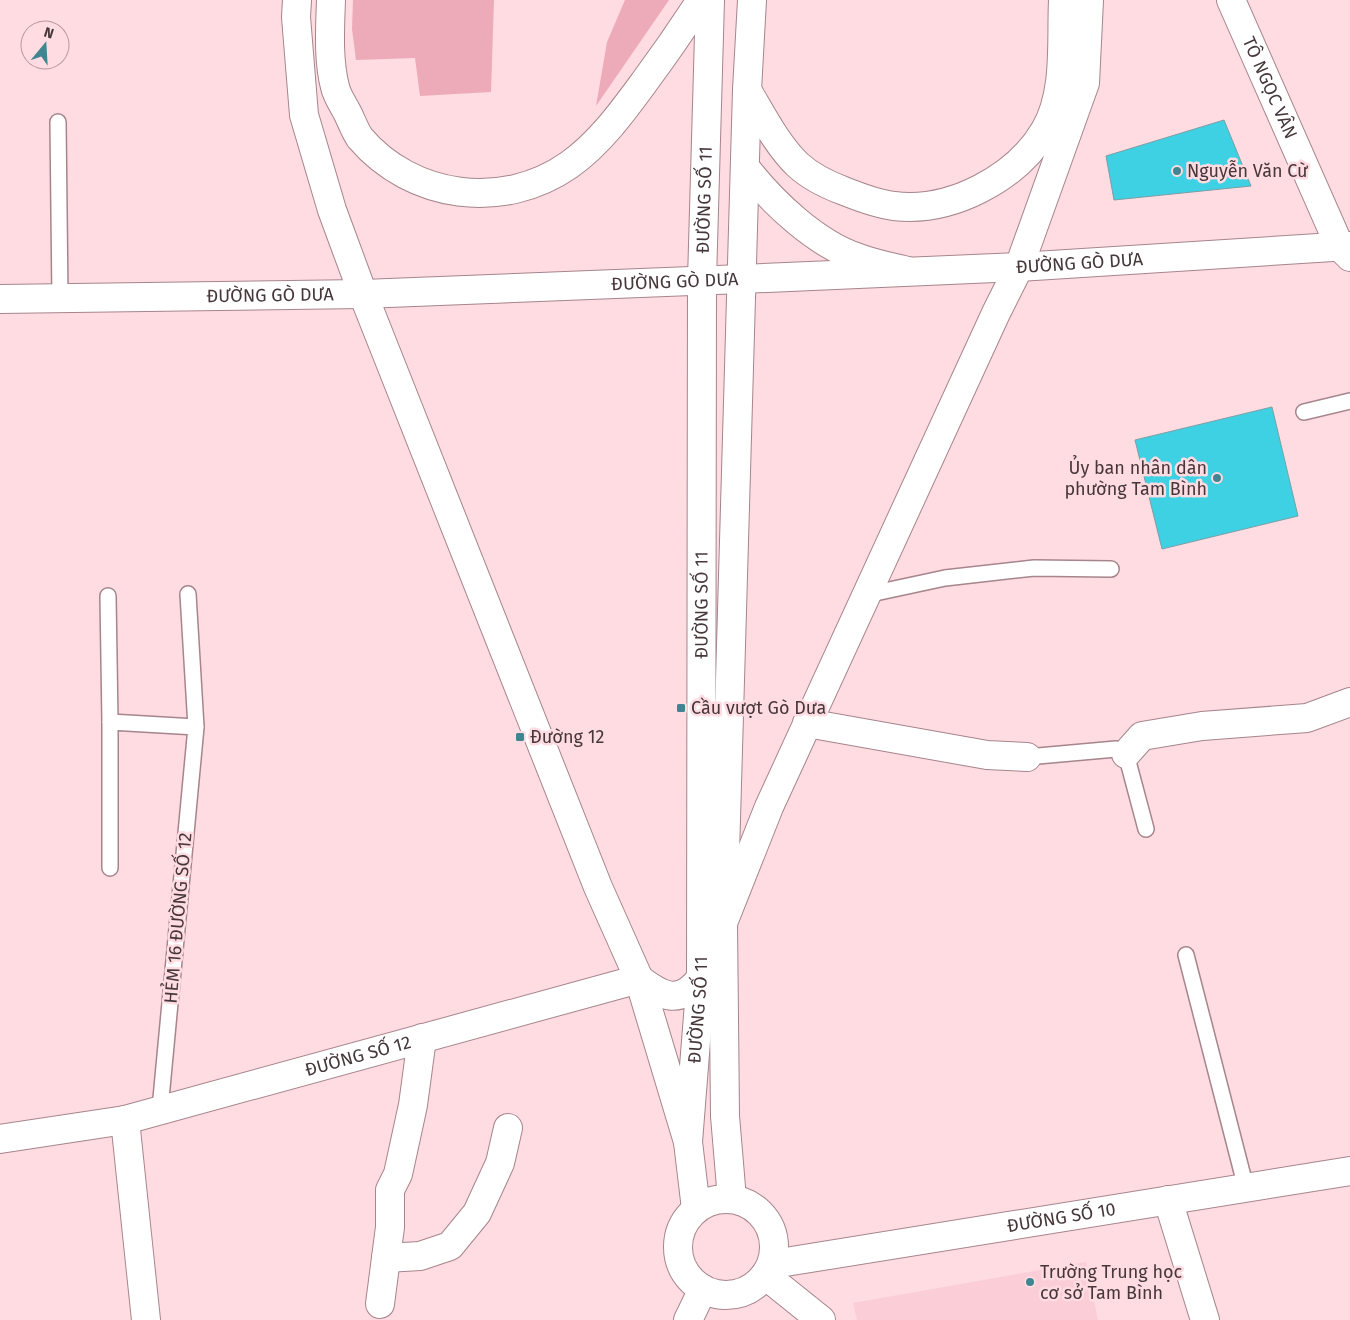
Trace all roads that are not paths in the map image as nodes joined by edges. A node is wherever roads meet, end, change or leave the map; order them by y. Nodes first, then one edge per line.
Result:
1 (297, 0) edge
2 (331, 0) edge
3 (701, 0) edge
4 (710, 0) edge
5 (752, 0) edge
6 (1063, 0) edge
7 (1089, 0) edge
8 (1231, 0) edge
9 (747, 90) junction
10 (58, 122) dead end
11 (745, 167) junction
12 (1347, 250) edge
13 (1019, 266) junction
14 (908, 271) junction
15 (742, 279) junction
16 (702, 280) junction
17 (363, 294) junction
18 (60, 298) junction
19 (0, 299) edge
20 (1350, 401) edge
21 (1304, 412) dead end
22 (1111, 569) dead end
23 (188, 594) dead end
24 (866, 595) junction
25 (108, 596) dead end
26 (1350, 702) edge
27 (110, 722) junction
28 (807, 723) junction
29 (196, 727) junction
30 (1121, 751) junction
31 (1027, 757) joint
32 (1146, 829) dead end
33 (110, 868) dead end
34 (723, 923) junction
35 (1186, 955) dead end
36 (702, 978) junction
37 (640, 979) junction
38 (422, 1038) junction
39 (160, 1109) junction
40 (125, 1120) junction
41 (508, 1128) dead end
42 (0, 1139) edge
43 (688, 1142) junction
44 (1350, 1171) edge
45 (1246, 1188) junction
46 (732, 1199) junction
47 (1168, 1200) junction
48 (696, 1209) junction
49 (386, 1258) junction
50 (769, 1270) junction
51 (703, 1290) junction
52 (380, 1304) dead end
53 (146, 1320) edge
54 (688, 1320) edge
55 (821, 1320) edge
56 (1205, 1320) edge

1 - 17 main road
2 - 3 main road
4 - 16 main road, ĐƯỜNG SỐ 11
5 - 9 main road, ĐƯỜNG SỐ 11
6 - 9 main road
7 - 13 main road
8 - 12 main road, TÔ NGỌC VÂN
9 - 11 main road, ĐƯỜNG SỐ 11
10 - 18 lane
11 - 14 main road
11 - 15 main road, ĐƯỜNG SỐ 11
12 - 13 main road, ĐƯỜNG GÒ DƯA
13 - 14 main road, ĐƯỜNG GÒ DƯA
13 - 24 main road
14 - 15 main road, ĐƯỜNG GÒ DƯA
15 - 16 main road, ĐƯỜNG GÒ DƯA
15 - 34 main road, ĐƯỜNG SỐ 11
16 - 17 main road, ĐƯỜNG GÒ DƯA
16 - 36 main road, ĐƯỜNG SỐ 11
17 - 18 main road, ĐƯỜNG GÒ DƯA
17 - 37 main road
18 - 19 main road, ĐƯỜNG GÒ DƯA
20 - 21 lane
22 - 24 lane
23 - 29 lane, HẺM 16 ĐƯỜNG SỐ 12
24 - 28 main road
25 - 27 lane
26 - 30 main road
27 - 29 lane
27 - 33 lane
28 - 31 main road
28 - 34 main road
29 - 39 lane, HẺM 16 ĐƯỜNG SỐ 12
30 - 31 lane
30 - 32 lane
34 - 46 main road, ĐƯỜNG SỐ 11
35 - 45 lane
36 - 37 main road
36 - 43 main road, ĐƯỜNG SỐ 11
37 - 38 main road, ĐƯỜNG SỐ 12
37 - 43 main road
38 - 39 main road, ĐƯỜNG SỐ 12
38 - 49 main road
39 - 40 main road, ĐƯỜNG SỐ 12
40 - 42 main road, ĐƯỜNG SỐ 12
40 - 53 main road
41 - 49 main road
43 - 48 main road, ĐƯỜNG SỐ 11
44 - 45 main road, ĐƯỜNG SỐ 10
45 - 47 main road, ĐƯỜNG SỐ 10
46 - 48 main road
46 - 50 main road
47 - 50 main road, ĐƯỜNG SỐ 10
47 - 56 main road
48 - 51 main road
49 - 52 main road
50 - 51 main road
50 - 55 main road
51 - 54 main road

